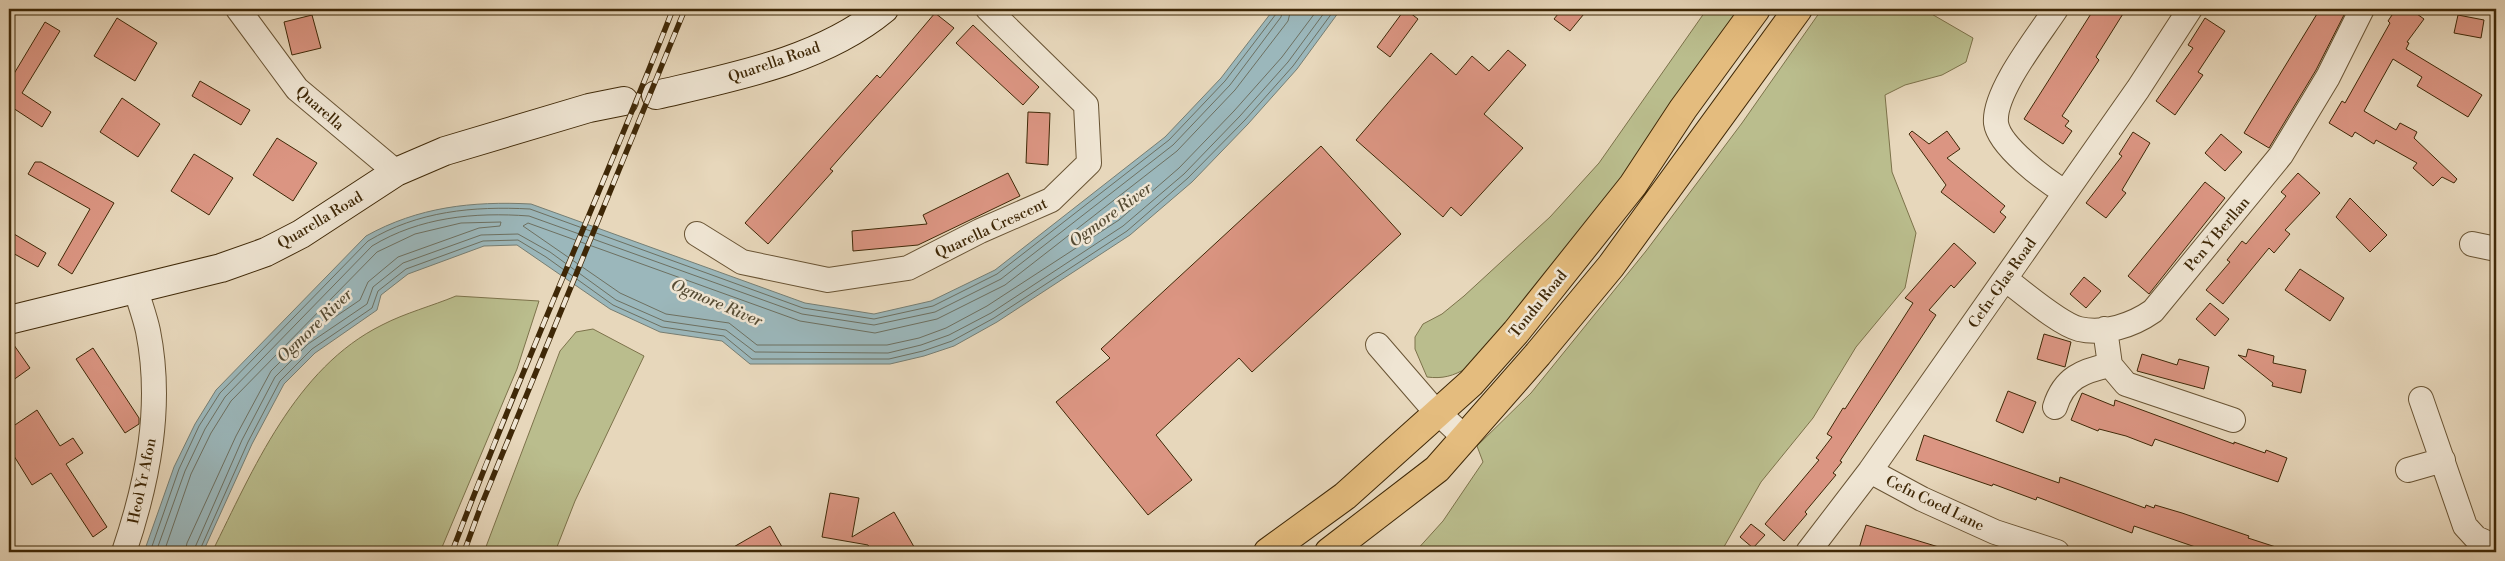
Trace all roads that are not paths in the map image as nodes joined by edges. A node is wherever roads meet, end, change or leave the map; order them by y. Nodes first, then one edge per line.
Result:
1 (238, 9) edge
2 (884, 9) edge
3 (988, 9) edge
4 (1756, 9) edge
5 (1798, 9) edge
6 (2056, 9) edge
7 (2190, 9) edge
8 (2362, 9) edge
9 (656, 95) dead end
10 (624, 101) dead end
11 (396, 172) junction
12 (2066, 192) junction
13 (697, 234) dead end
14 (2472, 244) dead end
15 (2496, 249) edge
16 (2005, 279) junction
17 (136, 290) junction
18 (9, 320) edge
19 (2105, 328) junction
20 (1378, 345) dead end
21 (2110, 365) junction
22 (2421, 399) dead end
23 (2055, 407) dead end
24 (1438, 412) junction
25 (2233, 420) dead end
26 (1465, 438) junction
27 (2443, 460) junction
28 (2408, 470) dead end
29 (1870, 471) junction
30 (2496, 547) edge
31 (124, 552) edge
32 (1268, 552) edge
33 (1328, 552) edge
34 (1808, 552) edge
35 (2057, 552) edge

1 - 11 street, Quarella
2 - 9 street, Quarella Road
3 - 13 street, Quarella Crescent
4 - 24 main road, Tondu Road
5 - 26 main road, Tondu Road
6 - 12 street
7 - 12 street, Cefn-Glas Road
8 - 19 street, Pen Y Berllan
10 - 11 street, Quarella Road
11 - 17 street, Quarella Road
12 - 16 street, Cefn-Glas Road
14 - 15 street
16 - 19 street, Pen Y Berllan
16 - 29 street, Cefn-Glas Road
17 - 18 street, Quarella Road
17 - 31 street, Heol Yr Afon
19 - 21 street
20 - 24 street
21 - 23 street
21 - 25 street
22 - 27 street
24 - 26 street
24 - 32 main road, Tondu Road
26 - 33 main road, Tondu Road
27 - 28 street
27 - 30 street
29 - 34 street, Cefn-Glas Road
29 - 35 street, Cefn Coed Lane

